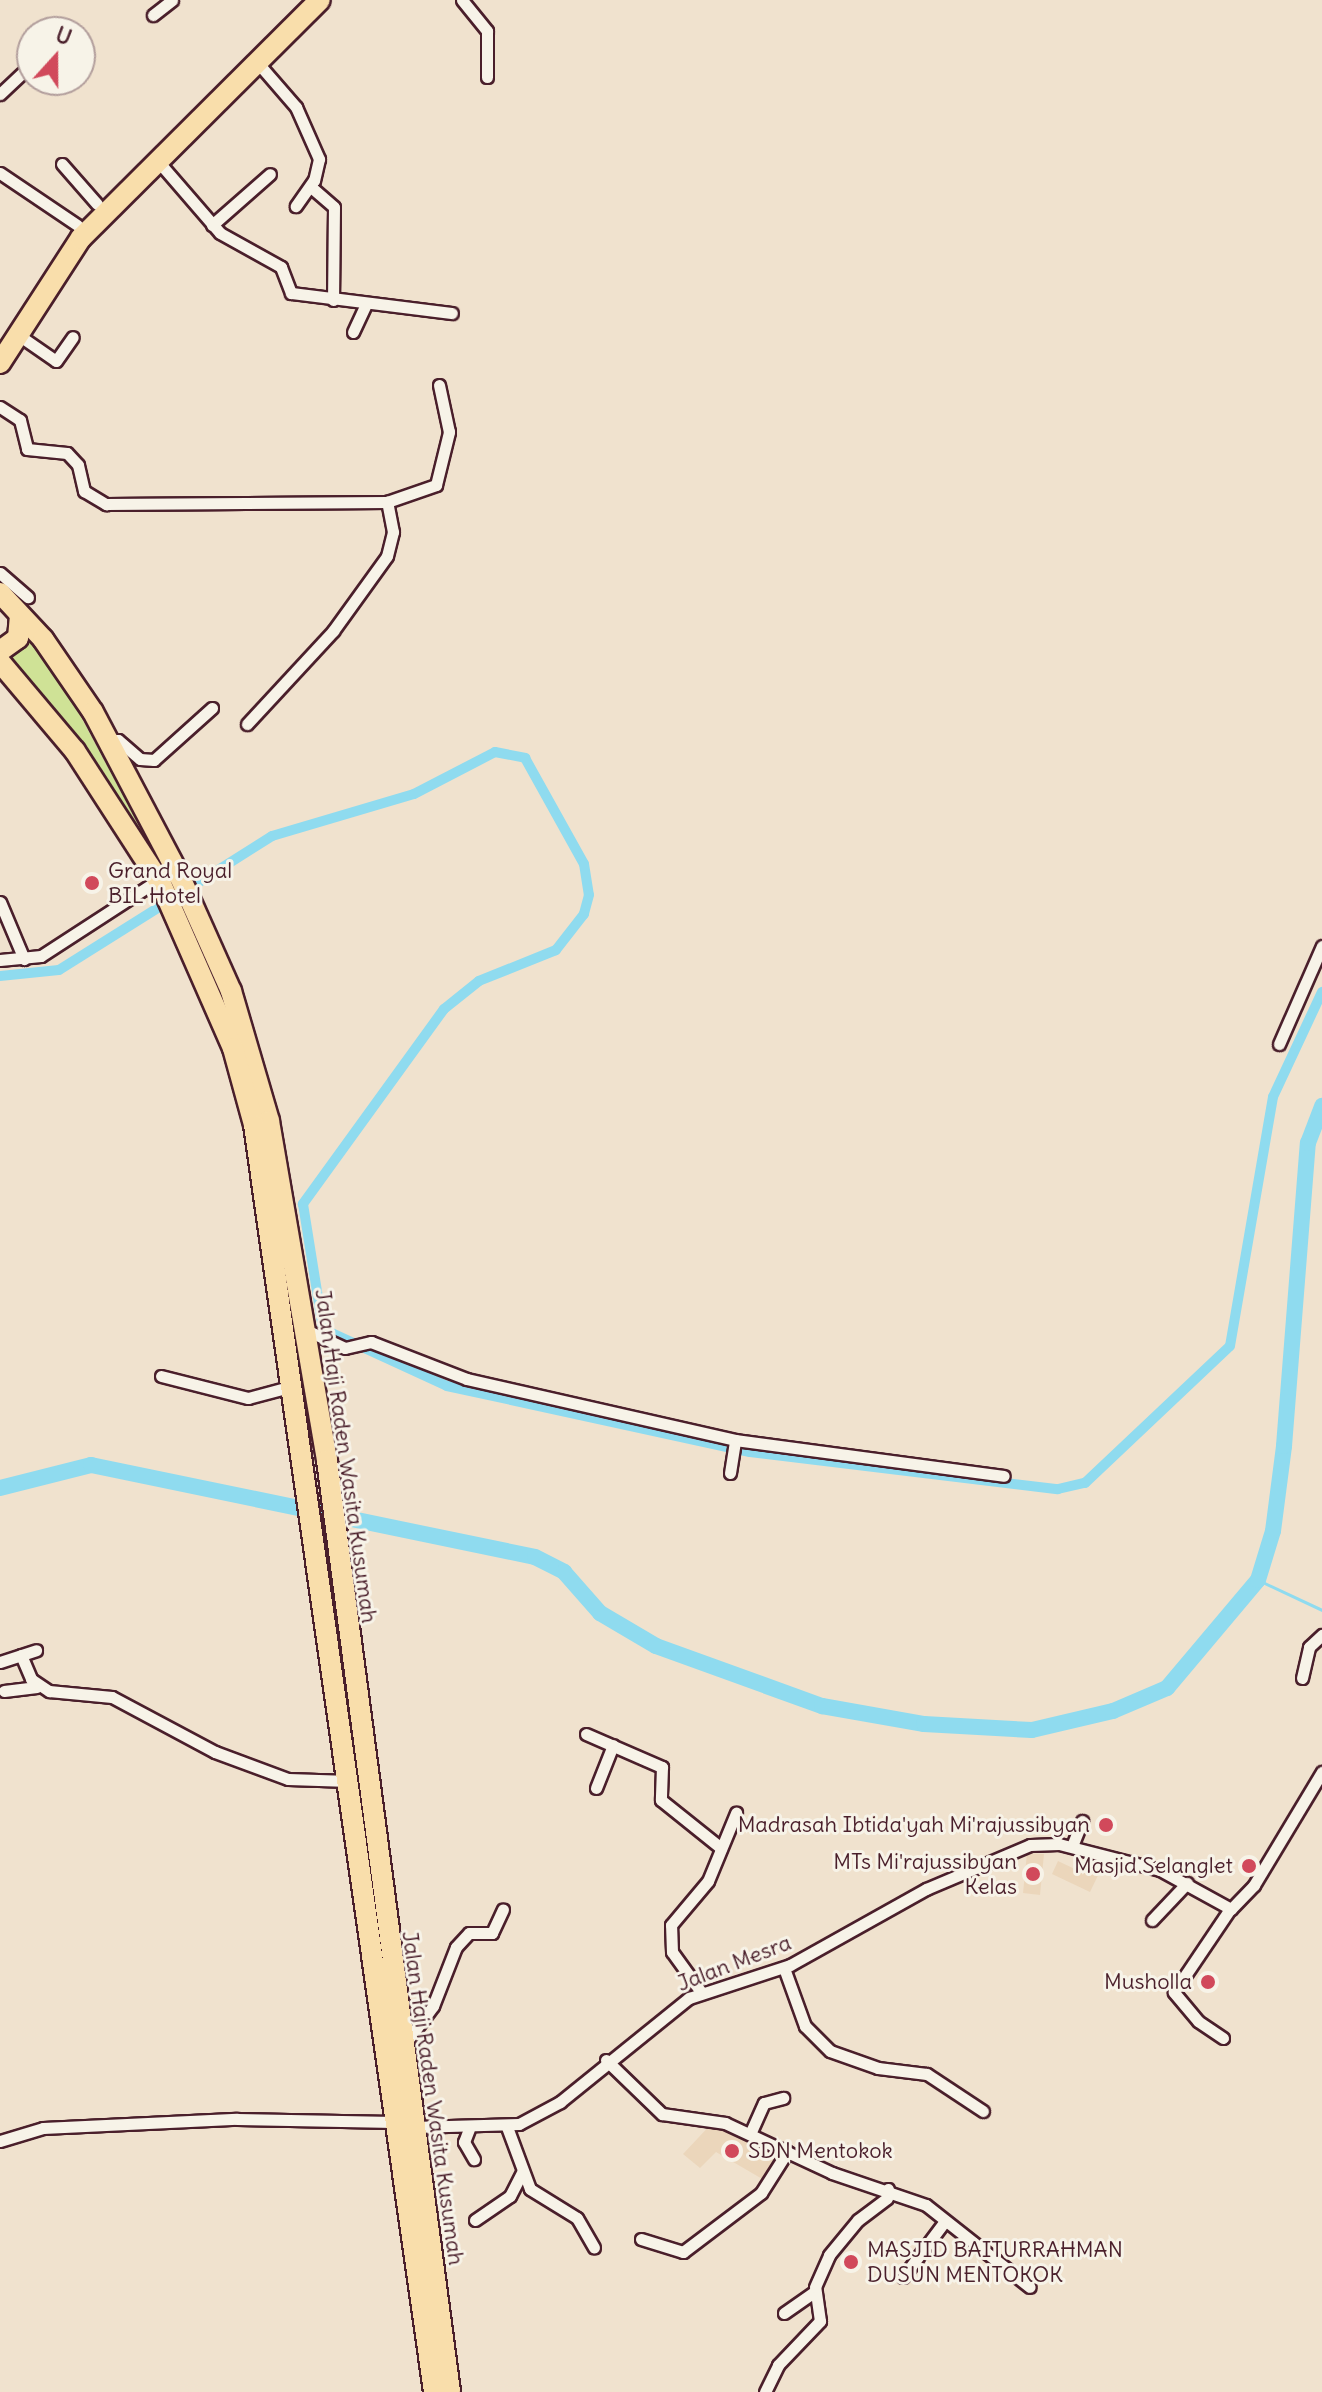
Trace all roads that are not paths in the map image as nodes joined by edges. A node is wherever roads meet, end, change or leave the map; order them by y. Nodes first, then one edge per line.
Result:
1 (172, 0) edge
2 (304, 0) edge
3 (320, 0) edge
4 (462, 0) edge
5 (153, 15) dead end
6 (257, 62) junction
7 (487, 77) dead end
8 (16, 79) edge
9 (0, 94) edge
10 (202, 107) junction
11 (157, 160) junction
12 (62, 164) dead end
13 (0, 173) edge
14 (270, 174) dead end
15 (311, 187) junction
16 (97, 204) junction
17 (296, 206) dead end
18 (77, 225) junction
19 (212, 225) junction
20 (333, 300) junction
21 (366, 304) junction
22 (452, 313) dead end
23 (353, 332) dead end
24 (73, 337) dead end
25 (8, 340) edge
26 (0, 363) edge
27 (439, 385) dead end
28 (0, 407) edge
29 (387, 502) junction
30 (0, 573) edge
31 (0, 593) edge
32 (28, 597) dead end
33 (20, 617) junction
34 (0, 651) edge
35 (0, 662) edge
36 (212, 708) dead end
37 (247, 724) dead end
38 (109, 743) junction
39 (166, 880) junction
40 (0, 902) edge
41 (1322, 946) edge
42 (24, 959) junction
43 (0, 960) edge
44 (1279, 1044) dead end
45 (262, 1123) junction
46 (303, 1329) junction
47 (161, 1376) dead end
48 (294, 1386) junction
49 (735, 1442) junction
50 (730, 1473) dead end
51 (1004, 1476) dead end
52 (332, 1570) junction
53 (1322, 1635) edge
54 (36, 1650) dead end
55 (21, 1655) junction
56 (0, 1662) edge
57 (1302, 1678) dead end
58 (37, 1687) junction
59 (4, 1691) dead end
60 (586, 1734) dead end
61 (613, 1745) junction
62 (1322, 1772) edge
63 (349, 1781) junction
64 (596, 1788) dead end
65 (736, 1813) dead end
66 (1082, 1821) dead end
67 (1072, 1846) junction
68 (721, 1848) junction
69 (1187, 1883) junction
70 (503, 1909) dead end
71 (1230, 1909) junction
72 (1152, 1920) dead end
73 (784, 1968) junction
74 (701, 1992) junction
75 (389, 2020) junction
76 (1223, 2038) dead end
77 (401, 2049) junction
78 (606, 2060) junction
79 (783, 2098) dead end
80 (983, 2111) dead end
81 (410, 2125) junction
82 (507, 2127) junction
83 (469, 2129) junction
84 (750, 2134) junction
85 (0, 2141) edge
86 (787, 2152) junction
87 (474, 2159) dead end
88 (522, 2172) junction
89 (888, 2189) junction
90 (475, 2220) dead end
91 (945, 2221) junction
92 (641, 2239) dead end
93 (594, 2247) dead end
94 (422, 2259) junction
95 (903, 2277) dead end
96 (1030, 2287) dead end
97 (815, 2291) junction
98 (784, 2313) dead end
99 (434, 2392) edge
100 (450, 2392) edge
101 (765, 2392) edge

1 - 5 street
2 - 10 highway
3 - 6 highway
4 - 7 street
6 - 10 highway
6 - 15 street
8 - 9 street
10 - 11 highway
10 - 16 highway
11 - 19 street
11 - 25 highway
12 - 16 street
13 - 18 street
14 - 19 street
15 - 17 street
15 - 20 street
16 - 18 highway
18 - 25 highway
19 - 20 street
20 - 21 street
21 - 22 street
21 - 23 street
24 - 25 street
25 - 26 highway
27 - 29 street
28 - 29 street
29 - 37 street
30 - 32 street
31 - 33 highway, Jalan Haji Raden Wasita Kusumah
33 - 34 highway
33 - 38 highway, Jalan Haji Raden Wasita Kusumah
35 - 39 highway, Jalan Haji Raden Wasita Kusumah
36 - 38 street
38 - 39 highway, Jalan Haji Raden Wasita Kusumah
39 - 42 street
39 - 45 highway, Jalan Haji Raden Wasita Kusumah
40 - 42 street
41 - 44 street
42 - 43 street
45 - 46 highway, Jalan Haji Raden Wasita Kusumah
45 - 48 highway, Jalan Haji Raden Wasita Kusumah
46 - 49 street
46 - 52 highway, Jalan Haji Raden Wasita Kusumah
47 - 48 street
48 - 52 highway, Jalan Haji Raden Wasita Kusumah
49 - 50 street
49 - 51 street
52 - 63 highway, Jalan Haji Raden Wasita Kusumah
52 - 75 highway, Jalan Haji Raden Wasita Kusumah
53 - 57 street
54 - 55 street
55 - 56 street
55 - 58 street
58 - 59 street
58 - 63 street
60 - 61 street
61 - 64 street
61 - 68 street
62 - 71 street
63 - 75 highway, Jalan Haji Raden Wasita Kusumah
65 - 68 street
66 - 67 street
67 - 69 street, Jalan Mesra
67 - 73 street, Jalan Mesra
68 - 74 street
69 - 71 street, Jalan Mesra
69 - 72 street
70 - 77 street
71 - 76 street
73 - 74 street, Jalan Mesra
73 - 80 street
74 - 78 street, Jalan Mesra
75 - 77 highway, Jalan Haji Raden Wasita Kusumah
75 - 81 highway, Jalan Haji Raden Wasita Kusumah
77 - 81 highway, Jalan Haji Raden Wasita Kusumah
78 - 82 street, Jalan Mesra
78 - 84 street
79 - 84 street
81 - 83 street, Jalan Mesra
81 - 85 street, Jalan Mesra
81 - 94 highway, Jalan Haji Raden Wasita Kusumah
82 - 83 street, Jalan Mesra
82 - 88 street
83 - 87 street
84 - 86 street
86 - 89 street
86 - 92 street
88 - 90 street
88 - 93 street
89 - 91 street
89 - 97 street
91 - 95 street
91 - 96 street
94 - 99 highway, Jalan Haji Raden Wasita Kusumah
94 - 100 highway, Jalan Haji Raden Wasita Kusumah
97 - 98 street
97 - 101 street

